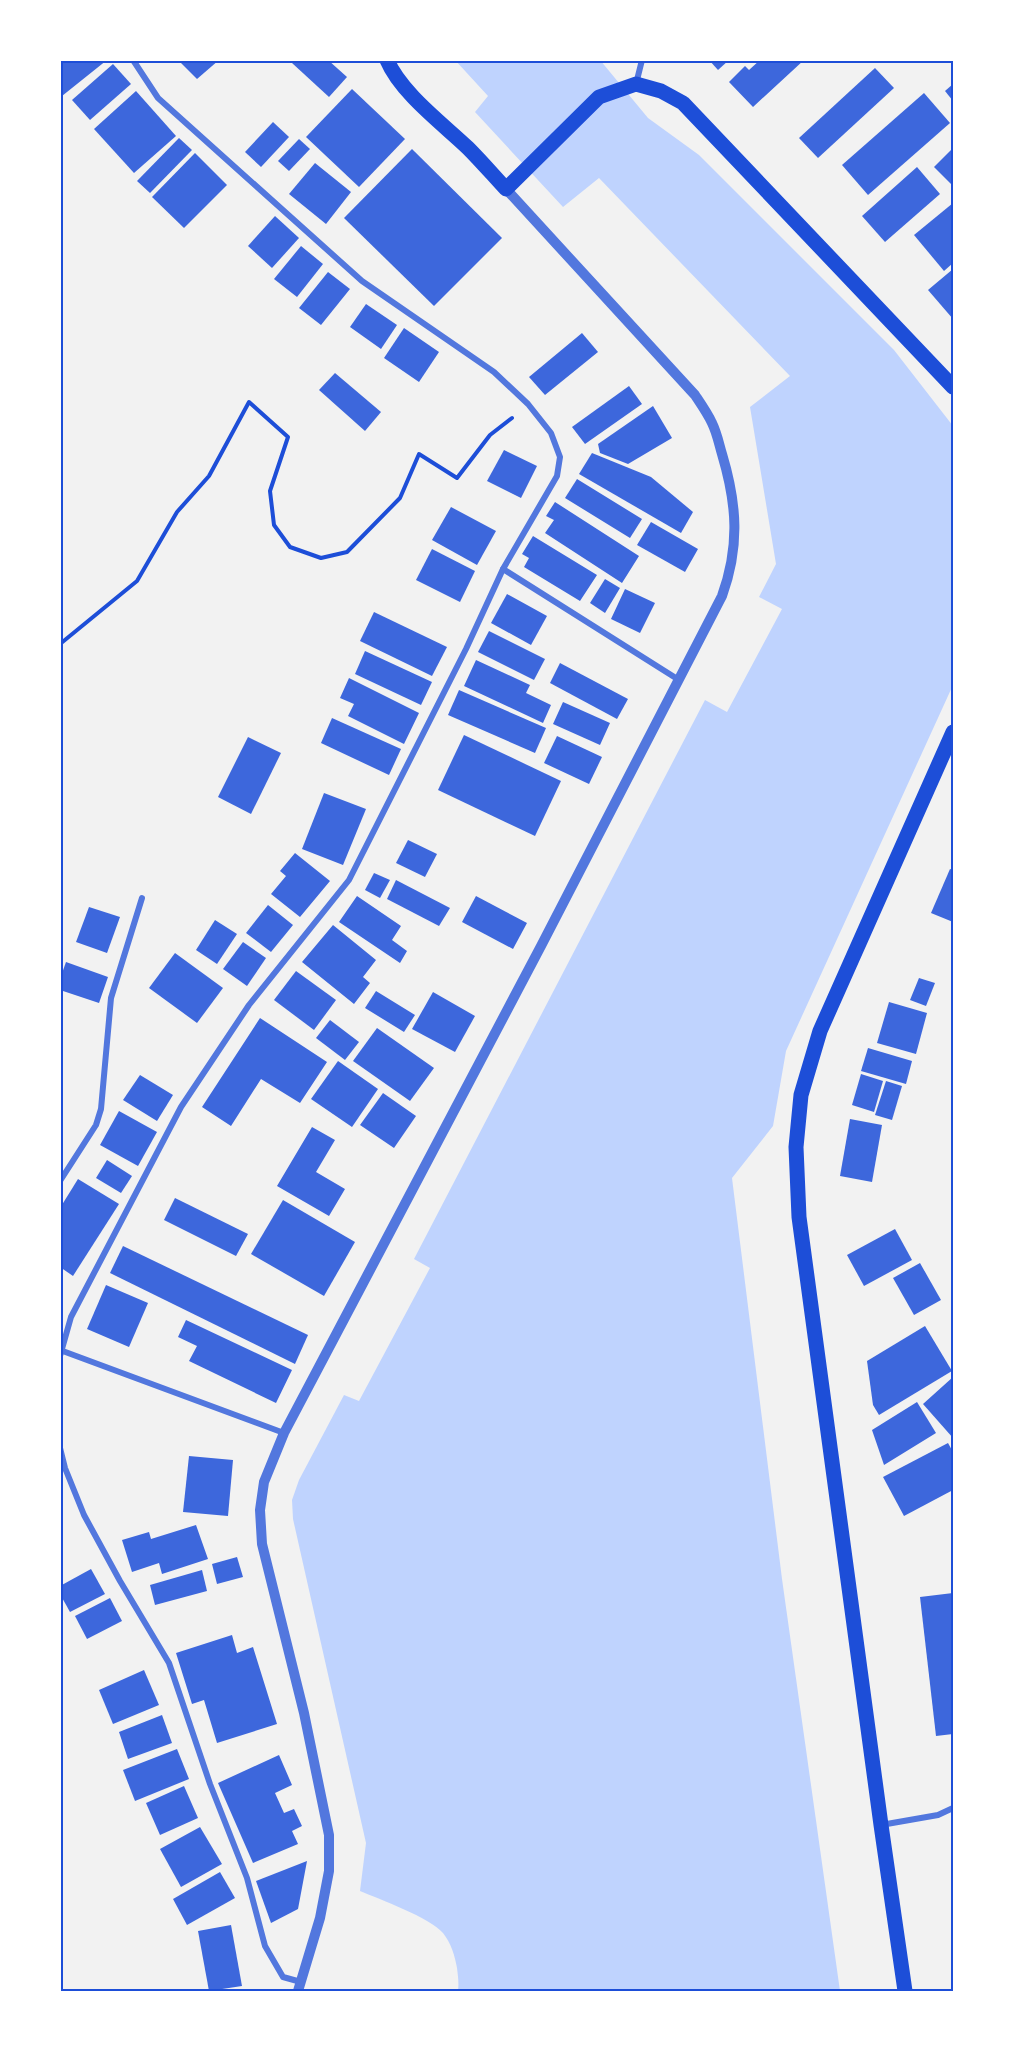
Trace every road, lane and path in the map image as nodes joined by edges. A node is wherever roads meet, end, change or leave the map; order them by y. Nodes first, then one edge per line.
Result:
1 (133, 60) edge
2 (387, 60) edge
3 (642, 60) edge
4 (636, 84) junction
5 (506, 189) junction
6 (953, 387) edge
7 (528, 404) junction
8 (503, 569) junction
9 (60, 644) edge
10 (679, 680) junction
11 (953, 732) edge
12 (142, 898) dead end
13 (60, 1181) edge
14 (60, 1352) edge
15 (284, 1433) junction
16 (60, 1448) edge
17 (953, 1808) edge
18 (880, 1825) junction
19 (299, 1987) edge
20 (905, 1991) edge

1 - 7 street
2 - 5 main road
3 - 4 street
4 - 5 main road
4 - 6 main road
5 - 10 street
7 - 8 street
7 - 9 path
8 - 10 street
8 - 14 street
10 - 15 street
11 - 18 main road
12 - 13 street
14 - 15 street
15 - 19 street
16 - 19 street
17 - 18 street
18 - 20 main road

